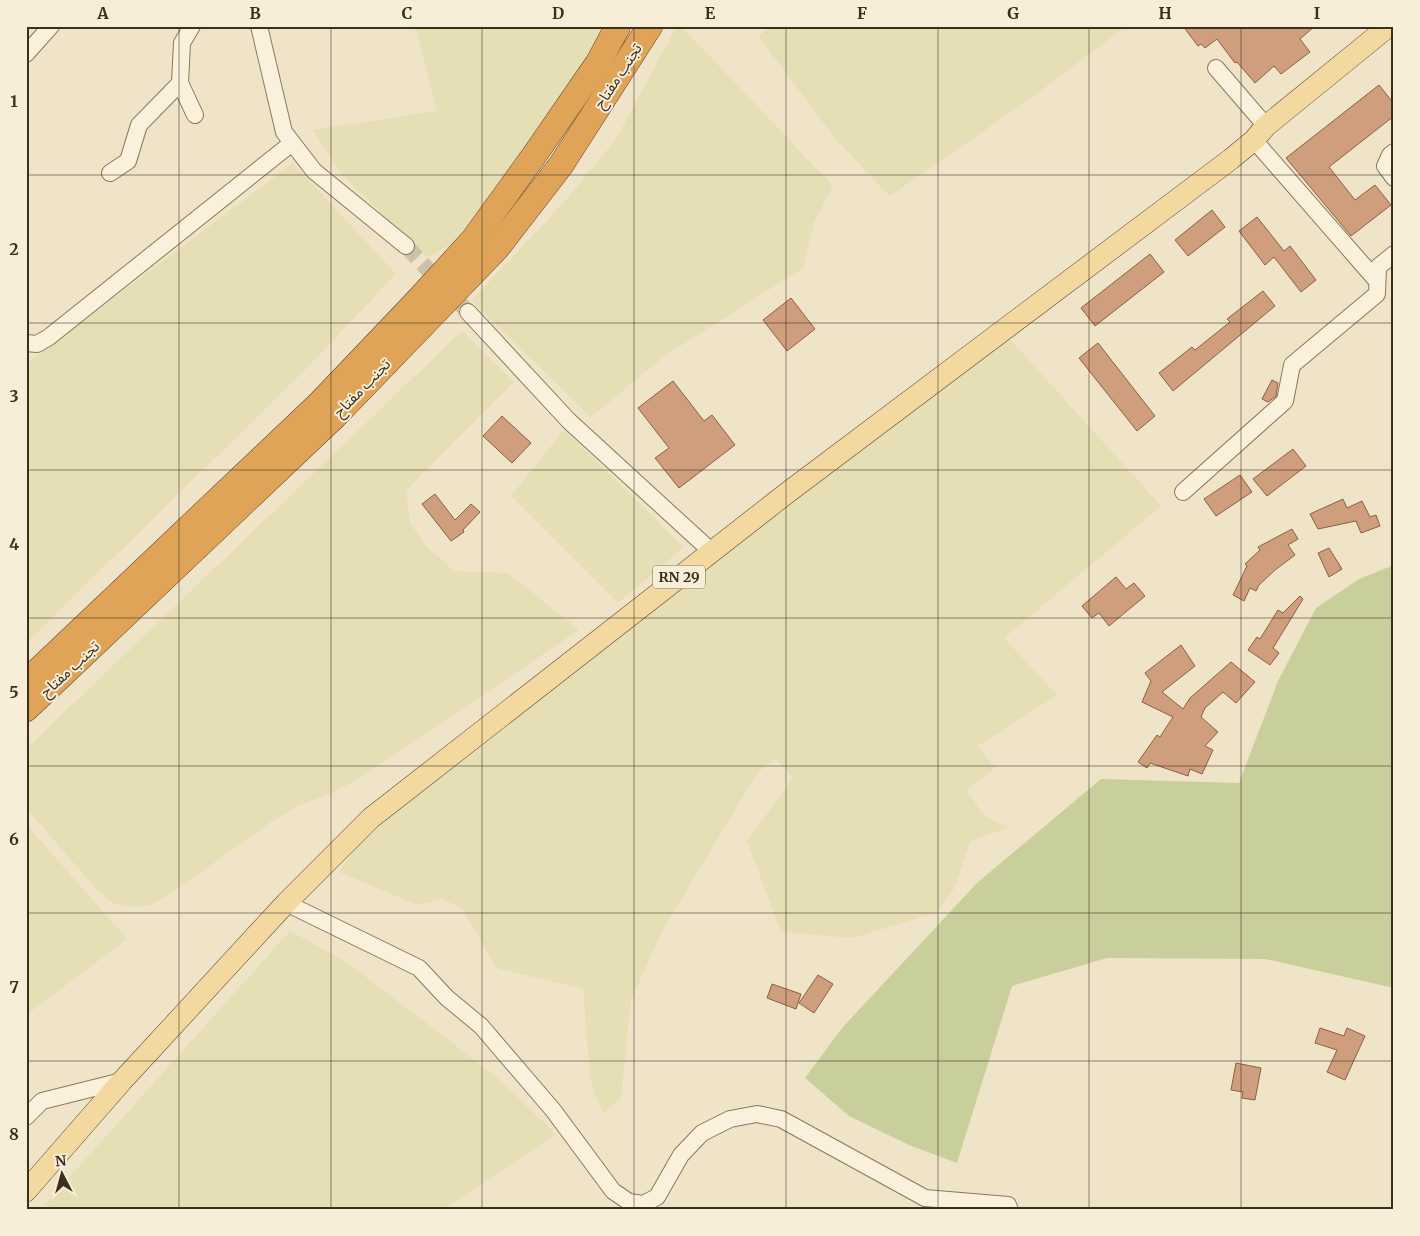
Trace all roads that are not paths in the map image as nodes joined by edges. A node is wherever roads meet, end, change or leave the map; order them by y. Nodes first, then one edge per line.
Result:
1 (51, 26) edge
2 (192, 26) edge
3 (259, 26) edge
4 (618, 26) edge
5 (650, 26) edge
6 (1389, 26) edge
7 (26, 54) edge
8 (1216, 68) dead end
9 (180, 83) junction
10 (195, 115) dead end
11 (1260, 133) junction
12 (292, 143) junction
13 (1394, 152) edge
14 (110, 173) dead end
15 (1394, 178) edge
16 (406, 246) tunnel mouth
17 (1394, 254) edge
18 (1377, 280) junction
19 (468, 312) tunnel mouth
20 (26, 343) edge
21 (1183, 492) dead end
22 (712, 552) junction
23 (26, 682) edge
24 (26, 709) edge
25 (286, 903) junction
26 (122, 1081) junction
27 (26, 1117) edge
28 (26, 1191) edge
29 (1010, 1210) edge

1 - 7 street
2 - 9 street
3 - 12 street
4 - 23 highway, تجنب مفتاح
5 - 24 highway, تجنب مفتاح
6 - 11 main road, RN 29
8 - 11 street
9 - 10 street
9 - 14 street
11 - 18 street
11 - 22 main road, RN 29
12 - 16 street
12 - 20 street
13 - 15 street
17 - 18 street
18 - 21 street
19 - 22 street
22 - 25 main road, RN 29
25 - 26 main road, RN 29
25 - 29 street
26 - 27 street
26 - 28 main road, RN 29

